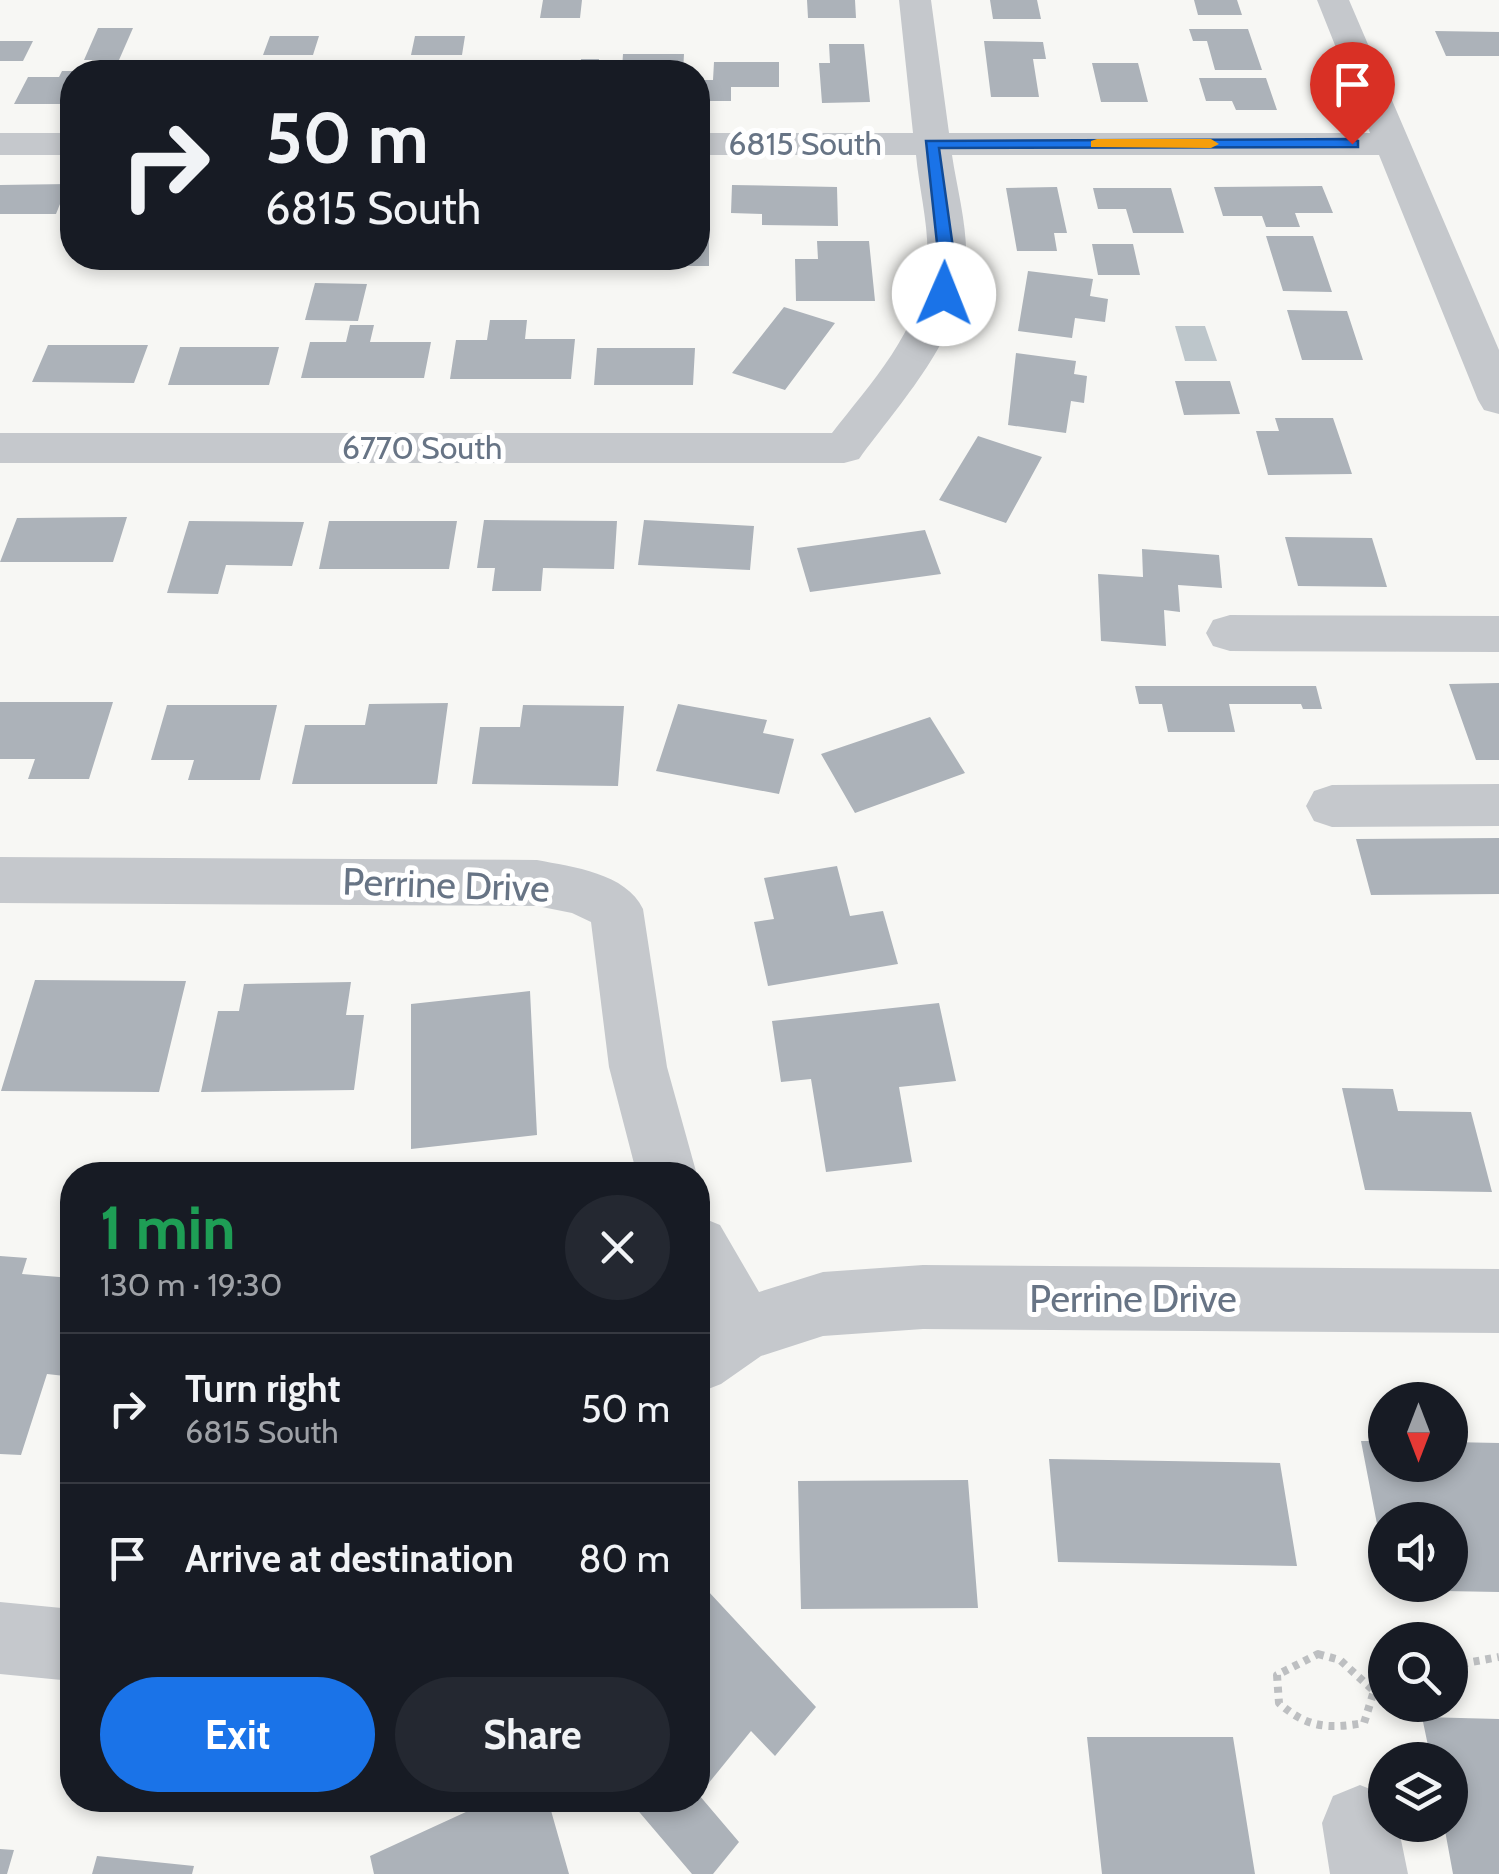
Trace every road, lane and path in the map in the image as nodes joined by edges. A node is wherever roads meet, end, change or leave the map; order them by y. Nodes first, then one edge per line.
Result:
1 (914, 0) edge
2 (1333, 0) edge
3 (0, 144) edge
4 (60, 144) edge
5 (710, 144) edge
6 (931, 144) junction
7 (1392, 144) junction
8 (1484, 334) edge
9 (1499, 400) edge
10 (0, 448) edge
11 (1230, 633) dead end
12 (1499, 634) edge
13 (1499, 805) edge
14 (1332, 806) dead end
15 (0, 880) edge
16 (664, 1162) edge
17 (710, 1299) edge
18 (1499, 1301) edge
19 (721, 1345) edge
20 (0, 1638) edge
21 (60, 1645) edge
22 (1499, 1657) edge
23 (1468, 1663) edge
24 (1374, 1691) joint

1 - 6 street
2 - 7 street
3 - 4 street
5 - 6 street, 6815 South
6 - 7 street, 6815 South
6 - 10 street, 6770 South
7 - 8 street
8 - 9 street
11 - 12 street
13 - 14 street
15 - 16 street, Perrine Drive
17 - 19 street, Perrine Drive
18 - 19 street, Perrine Drive
20 - 21 street
22 - 23 path
24 - 24 path

